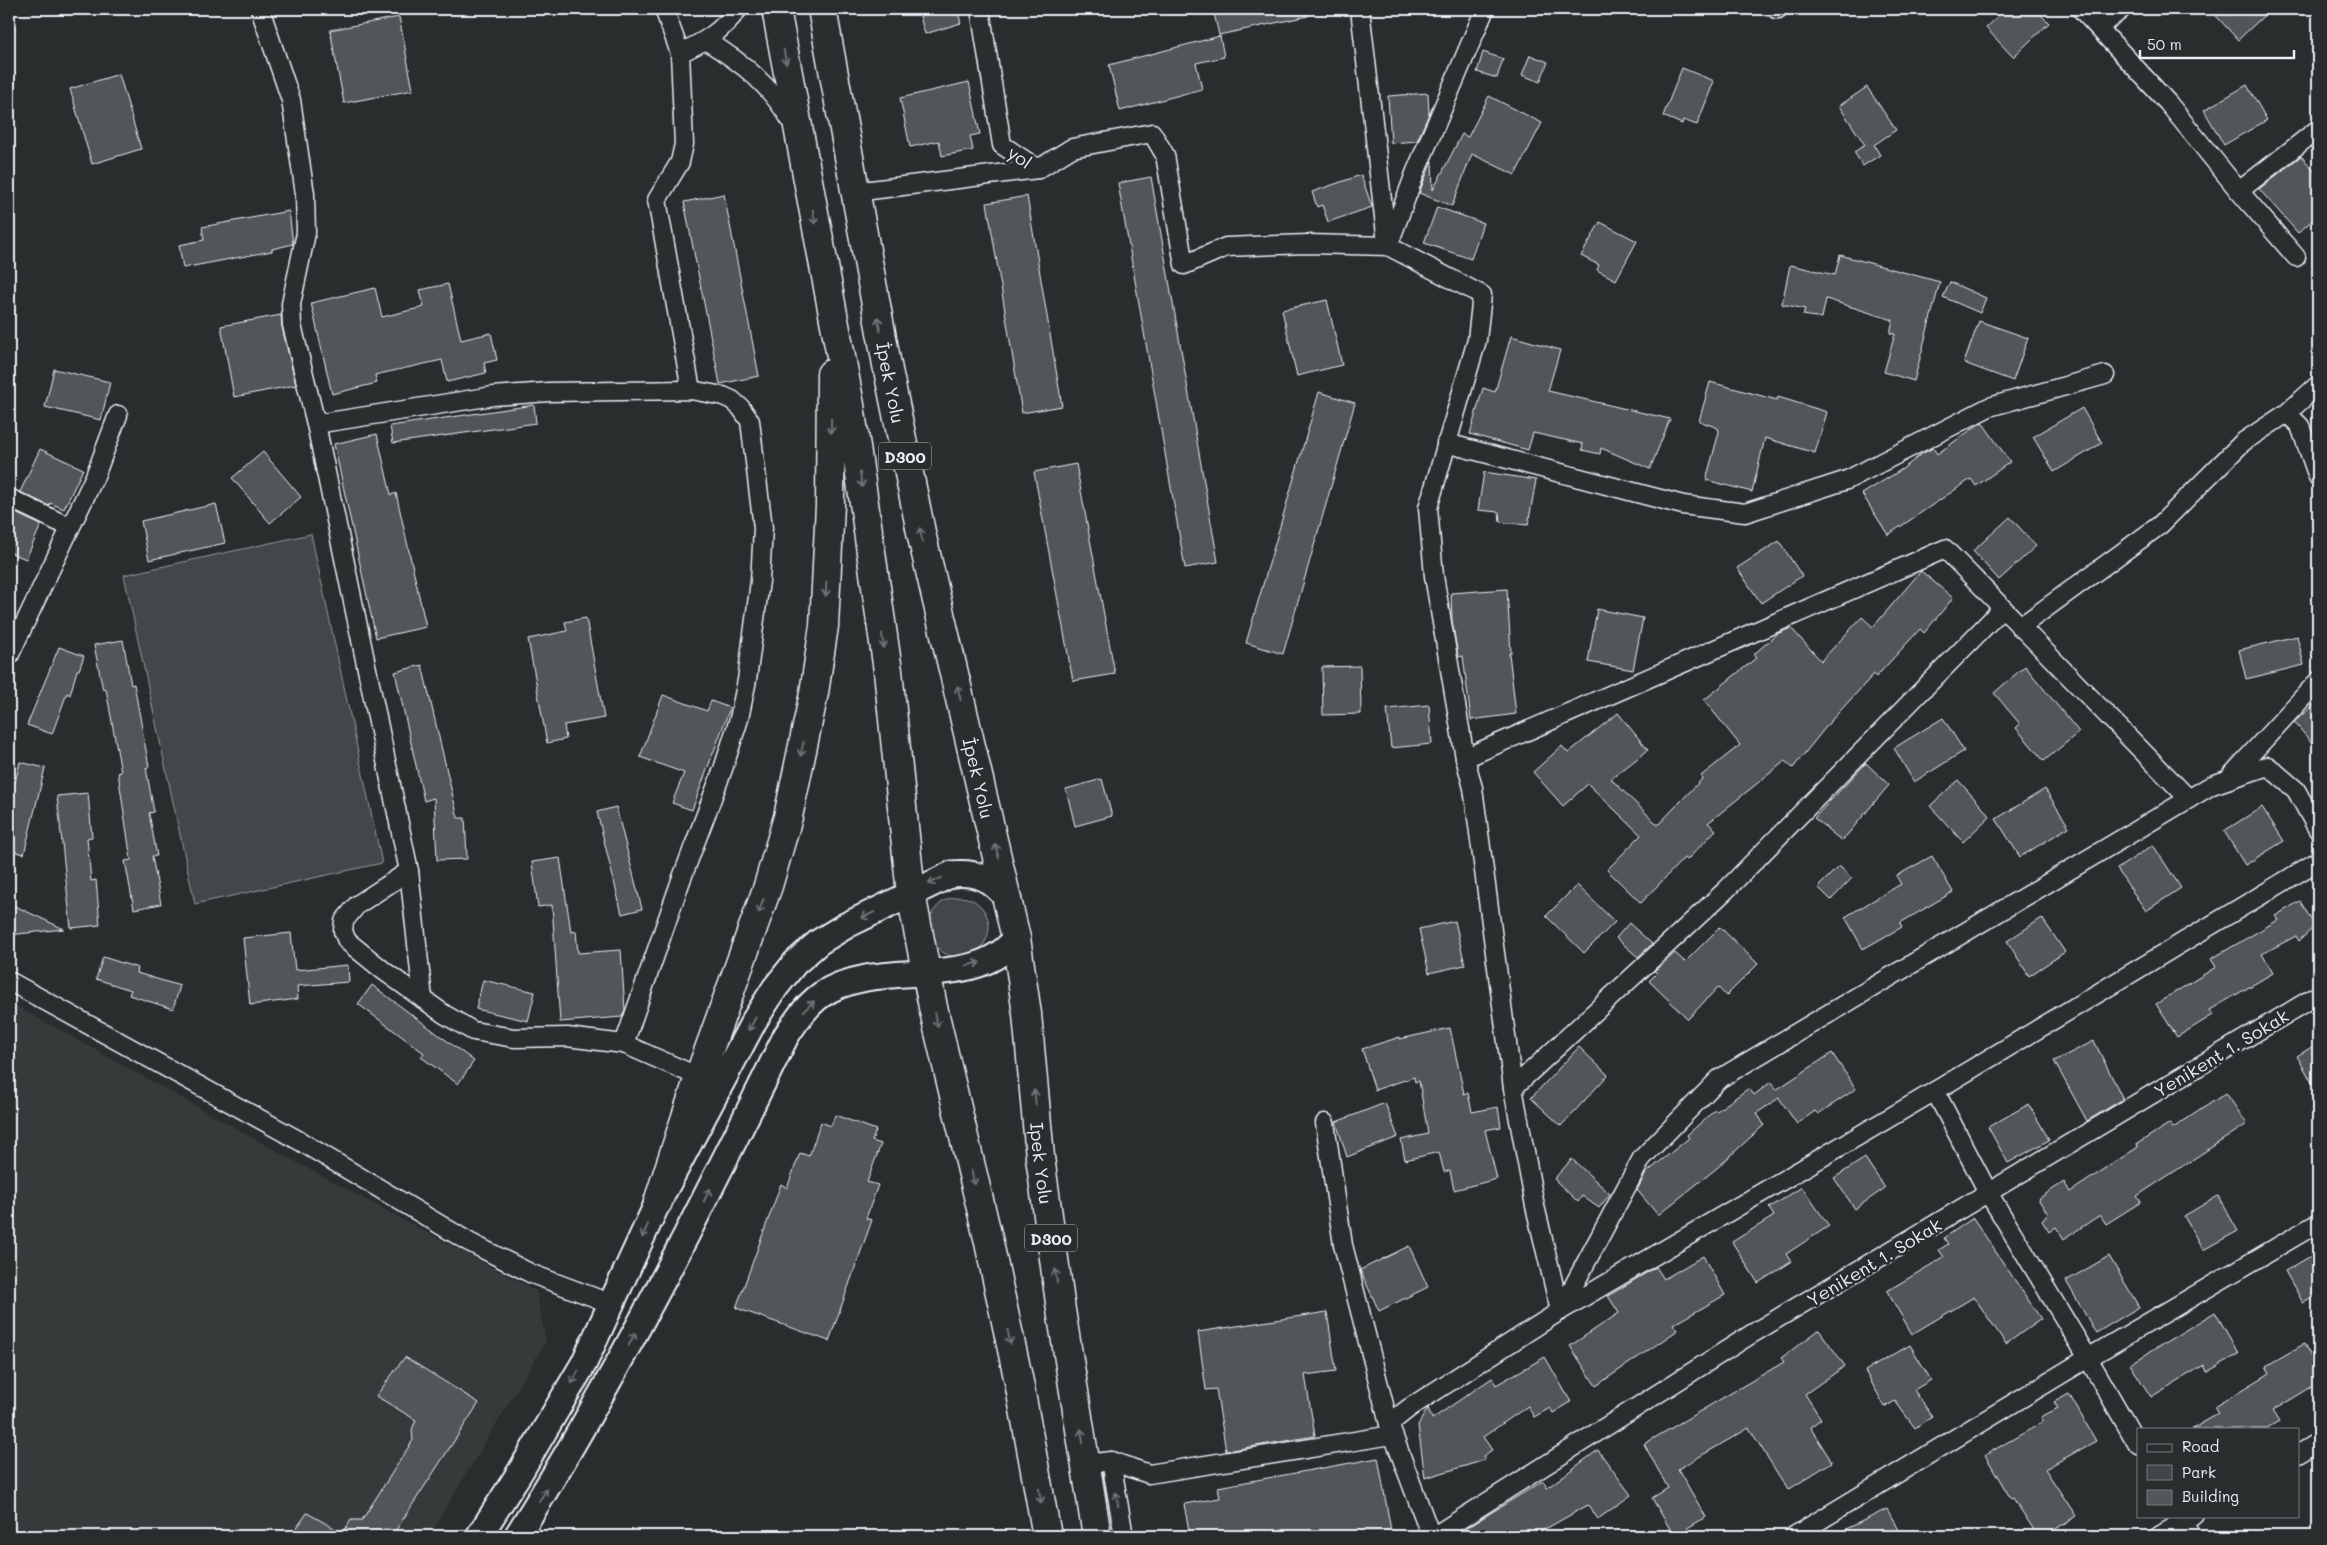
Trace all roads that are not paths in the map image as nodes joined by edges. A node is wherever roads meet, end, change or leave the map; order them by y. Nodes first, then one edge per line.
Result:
1 (260, 9) edge
2 (664, 9) edge
3 (738, 9) edge
4 (776, 9) edge
5 (822, 9) edge
6 (980, 9) edge
7 (1360, 9) edge
8 (1485, 9) edge
9 (2081, 9) edge
10 (2122, 9) edge
11 (2099, 27) junction
12 (707, 41) junction
13 (680, 53) junction
14 (2318, 129) edge
15 (800, 136) junction
16 (1038, 169) junction
17 (2240, 191) junction
18 (855, 192) junction
19 (1388, 246) junction
20 (2296, 257) dead end
21 (831, 308) junction
22 (2105, 375) dead end
23 (2318, 385) edge
24 (691, 390) junction
25 (2287, 413) junction
26 (118, 416) dead end
27 (316, 424) junction
28 (1446, 443) junction
29 (2318, 477) edge
30 (9, 498) edge
31 (69, 527) junction
32 (2002, 609) junction
33 (2020, 627) junction
34 (9, 656) edge
35 (2318, 681) edge
36 (1465, 758) junction
37 (2228, 779) junction
38 (2189, 799) junction
39 (2318, 830) edge
40 (2318, 861) edge
41 (408, 871) junction
42 (911, 894) junction
43 (1008, 899) junction
44 (1016, 938) junction
45 (925, 972) junction
46 (9, 981) edge
47 (2318, 995) edge
48 (423, 999) junction
49 (624, 1044) junction
50 (699, 1077) junction
51 (1513, 1088) junction
52 (1935, 1091) junction
53 (1325, 1123) dead end
54 (1989, 1194) junction
55 (658, 1202) junction
56 (2318, 1223) edge
57 (612, 1304) junction
58 (1560, 1311) junction
59 (2088, 1358) junction
60 (1391, 1430) junction
61 (2318, 1442) edge
62 (2137, 1443) edge
63 (2300, 1453) edge
64 (1098, 1463) junction
65 (2186, 1523) edge
66 (524, 1534) edge
67 (479, 1536) edge
68 (1047, 1536) edge
69 (1097, 1536) edge
70 (1124, 1536) edge
71 (1432, 1536) edge
72 (1794, 1536) edge
73 (2159, 1536) edge

1 - 27 street
2 - 13 street
3 - 12 street
4 -> 15 highway, D300
5 - 18 highway, İpek Yolu / D300
6 - 16 street, yol
7 - 19 street
8 - 19 street
9 - 11 street
10 - 11 street
11 - 17 street
12 - 13 street
12 - 15 street
13 - 24 street
14 - 17 street
15 -> 21 highway, D300
16 - 18 street
16 - 19 street
17 - 20 street
43 -> 18 highway, İpek Yolu / D300
19 - 28 street
21 -> 42 highway, D300
21 -> 50 highway
22 - 28 street
23 - 25 street
24 - 27 street
24 - 49 street
25 - 29 street
25 - 33 street
26 - 31 street
27 - 41 street
28 - 36 street
30 - 31 street
31 - 34 street
32 - 33 street
32 - 36 street
32 - 51 street
33 - 38 street
35 - 37 street
36 - 51 street
37 - 38 street
37 - 39 street
38 - 58 street
40 - 52 street
41 - 48 street
41 - 48 street
43 -> 42 main road
42 - 45 highway
42 -> 55 main road
43 - 44 highway
45 -> 44 main road
64 -> 44 highway, Ipek Yolu / D300
66 -> 45 main road
45 -> 68 highway
46 - 57 street
47 - 54 street, Yenikent 1. Sokak
48 - 49 street
49 - 50 street
50 - 55 highway
51 - 58 street
52 - 54 street
52 - 58 street
53 - 60 street
54 - 59 street
54 - 71 street, Yenikent 1. Sokak
55 -> 57 main road
56 - 59 street
57 -> 67 main road
58 - 60 street
59 - 62 street
59 - 72 street
60 - 64 street
60 - 71 street
61 - 63 street
64 - 69 highway, Ipek Yolu / D300
70 -> 64 street
65 - 73 street

